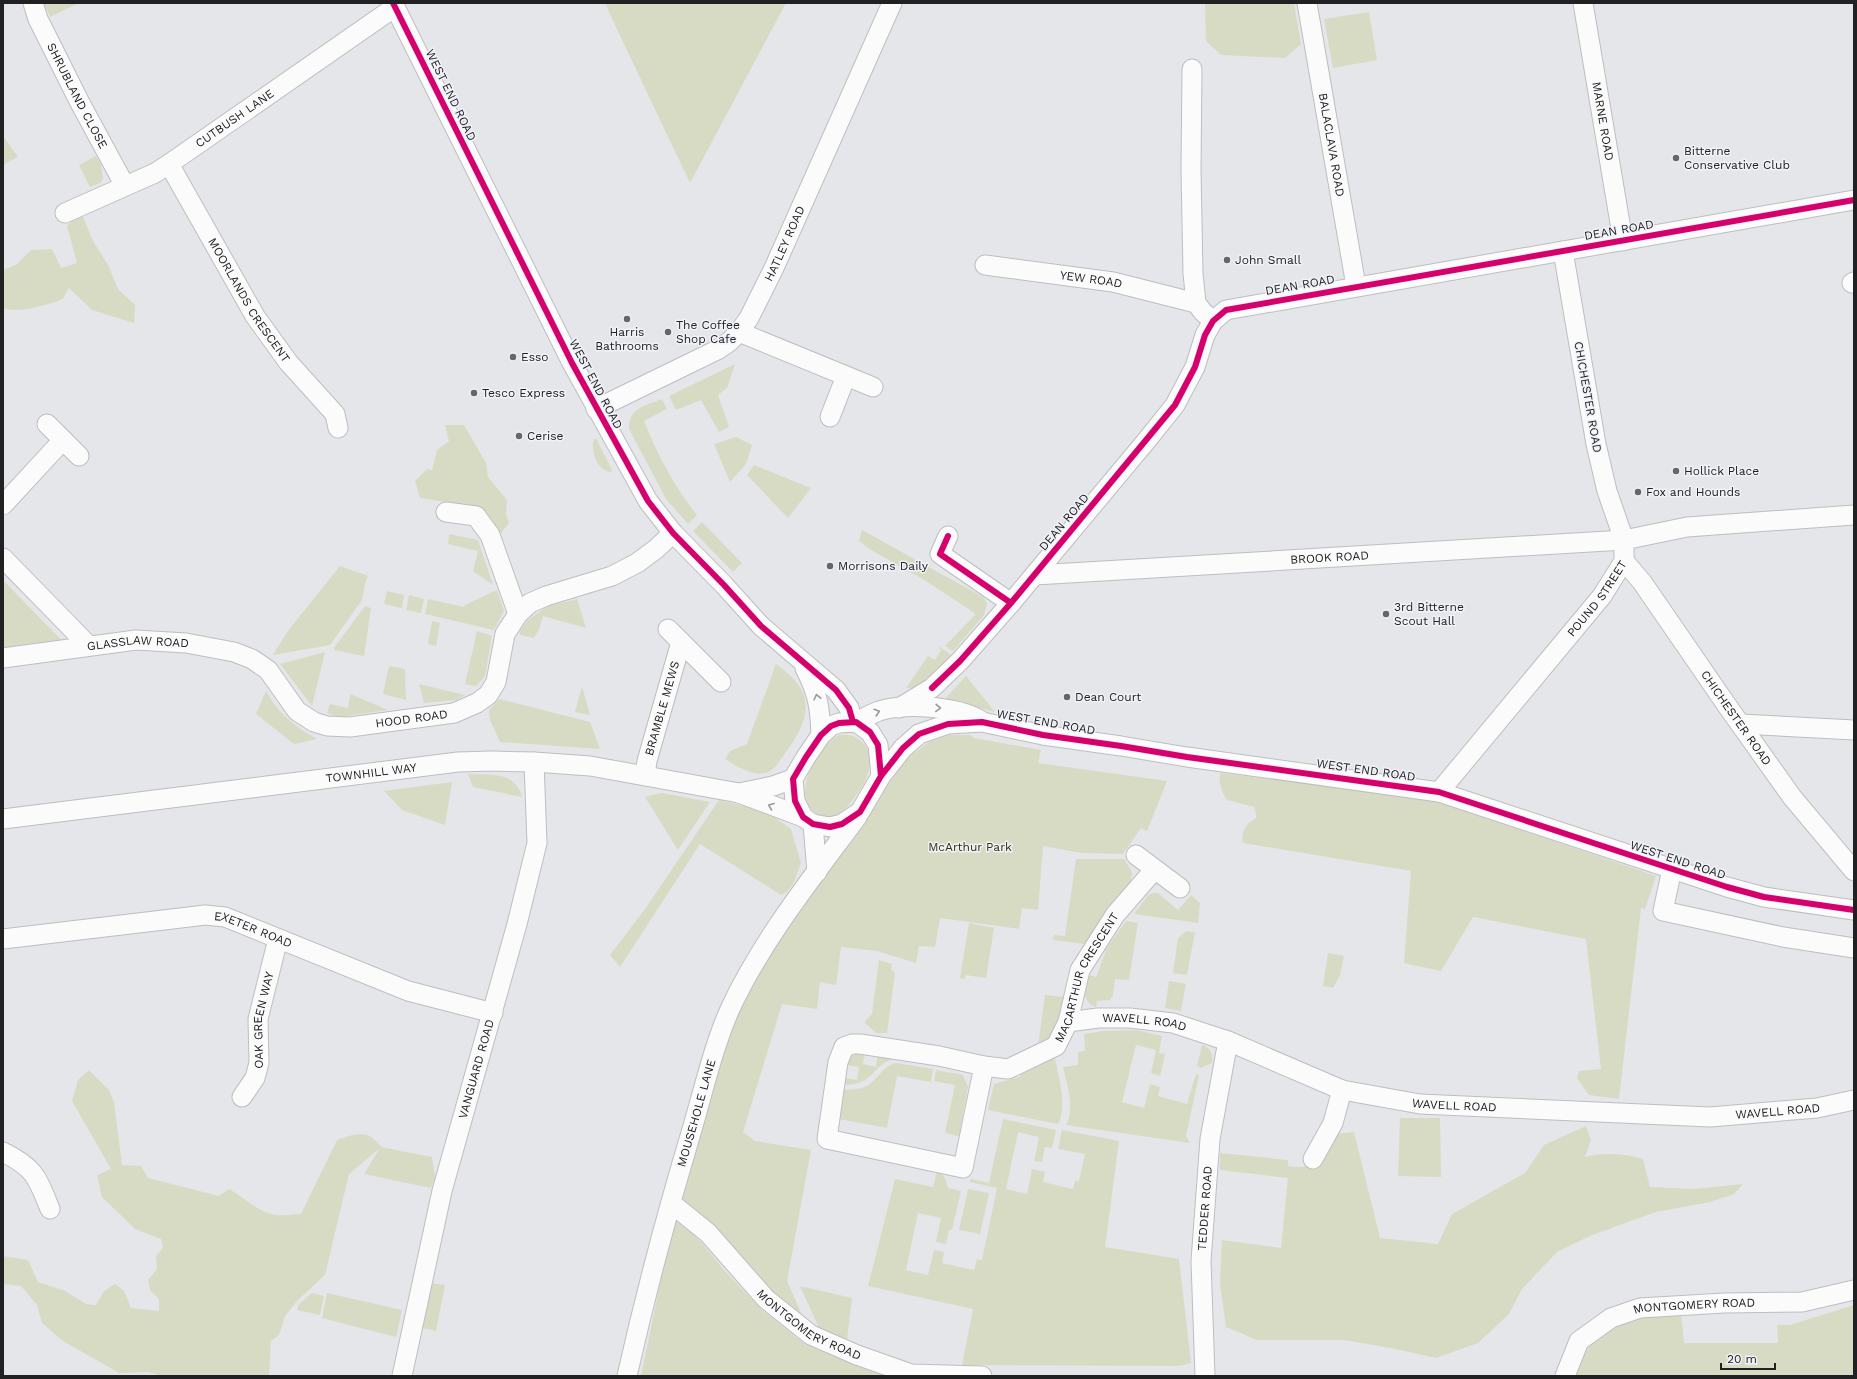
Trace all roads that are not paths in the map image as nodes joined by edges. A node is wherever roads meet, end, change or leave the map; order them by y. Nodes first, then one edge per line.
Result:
1 (33, 3) edge
2 (892, 3) edge
3 (1307, 3) edge
4 (1582, 3) edge
5 (394, 5) edge
6 (1192, 69) dead end
7 (170, 164) junction
8 (125, 186) junction
9 (1854, 200) edge
10 (65, 213) dead end
11 (1623, 241) junction
12 (1563, 251) junction
13 (985, 265) dead end
14 (1356, 286) junction
15 (1196, 302) junction
16 (1212, 320) junction
17 (739, 332) junction
18 (846, 376) junction
19 (873, 387) dead end
20 (596, 409) junction
21 (830, 417) dead end
22 (48, 424) dead end
23 (338, 428) dead end
24 (63, 440) junction
25 (79, 456) dead end
26 (3, 505) edge
27 (446, 512) dead end
28 (1854, 515) edge
29 (673, 533) junction
30 (948, 536) dead end
31 (1624, 540) junction
32 (3, 558) edge
33 (1624, 560) junction
34 (1034, 575) junction
35 (1011, 604) junction
36 (518, 614) junction
37 (89, 646) junction
38 (3, 658) edge
39 (801, 662) junction
40 (268, 670) joint
41 (721, 682) dead end
42 (899, 708) junction
43 (855, 722) junction
44 (982, 722) junction
45 (1740, 724) junction
46 (1854, 730) edge
47 (821, 736) junction
48 (534, 762) junction
49 (645, 775) junction
50 (881, 776) junction
51 (793, 779) junction
52 (1439, 792) junction
53 (739, 793) junction
54 (860, 812) junction
55 (3, 819) edge
56 (808, 821) junction
57 (1136, 855) dead end
58 (1672, 869) junction
59 (1154, 870) junction
60 (1854, 871) edge
61 (817, 872) junction
62 (1180, 888) dead end
63 (1854, 910) edge
64 (3, 939) edge
65 (278, 939) junction
66 (1854, 948) edge
67 (493, 1013) junction
68 (1068, 1022) junction
69 (1228, 1041) junction
70 (984, 1066) junction
71 (1342, 1090) junction
72 (242, 1097) dead end
73 (1854, 1100) edge
74 (3, 1152) edge
75 (1313, 1159) dead end
76 (671, 1203) junction
77 (50, 1209) dead end
78 (1854, 1290) edge
79 (402, 1376) edge
80 (627, 1376) edge
81 (982, 1376) edge
82 (1205, 1376) edge
83 (1565, 1376) edge

1 - 8 street, SHRUBLAND CLOSE
2 - 17 street, HATLEY ROAD
3 - 14 street, BALACLAVA ROAD
4 - 11 street, MARNE ROAD
5 - 7 street, CUTBUSH LANE
5 - 20 street, WEST END ROAD
6 - 15 street
7 - 8 street, CUTBUSH LANE
7 - 23 street, MOORLANDS CRESCENT
8 - 10 street, CUTBUSH LANE
9 - 11 street, DEAN ROAD
11 - 12 street, DEAN ROAD
12 - 14 street, DEAN ROAD
12 - 31 street, CHICHESTER ROAD
13 - 15 street, YEW ROAD
14 - 16 street, DEAN ROAD
15 - 16 street
16 - 34 street, DEAN ROAD
17 - 18 street
17 - 20 street, HATLEY ROAD
18 - 19 street
18 - 21 street
20 - 29 street, WEST END ROAD
22 - 24 street
24 - 25 street
24 - 26 street
27 - 36 street
28 - 31 street, POUND STREET
29 - 36 street, HOOD ROAD
29 - 39 street, WEST END ROAD
30 - 35 street
31 - 33 street, POUND STREET
31 - 34 street, BROOK ROAD
32 - 37 street
33 - 45 street, CHICHESTER ROAD
33 - 52 street, POUND STREET
34 - 35 street, DEAN ROAD
35 - 42 street, DEAN ROAD
36 - 40 street, HOOD ROAD
37 - 38 street, GLASSLAW ROAD
37 - 40 street, GLASSLAW ROAD
39 - 43 street, WEST END ROAD
47 -> 39 street, WEST END ROAD
41 - 49 street, BRAMBLE MEWS
43 -> 42 street, WEST END ROAD
42 -> 44 street, WEST END ROAD
43 - 47 street
43 - 50 street
44 - 50 street, WEST END ROAD
44 - 52 street, WEST END ROAD
45 - 46 street
45 - 60 street, CHICHESTER ROAD
47 - 51 street
48 - 49 street, TOWNHILL WAY
48 - 55 street, TOWNHILL WAY
48 - 67 street, VANGUARD ROAD
49 - 53 street, TOWNHILL WAY
50 - 54 street
51 - 53 street, TOWNHILL WAY
51 - 56 street
52 - 58 street, WEST END ROAD
56 -> 53 street, TOWNHILL WAY
54 - 56 street
54 - 61 street, MOUSEHOLE LANE
56 - 61 street
57 - 59 street
58 - 63 street, WEST END ROAD
58 - 66 street
59 - 62 street
59 - 68 street, MACARTHUR CRESCENT
61 - 76 street, MOUSEHOLE LANE
64 - 65 street, EXETER ROAD
65 - 67 street, EXETER ROAD
65 - 72 street, OAK GREEN WAY
67 - 79 street, VANGUARD ROAD
68 - 69 street, WAVELL ROAD
68 - 70 street, MACARTHUR CRESCENT
69 - 71 street, WAVELL ROAD
69 - 82 street, TEDDER ROAD
70 - 70 street, MACARTHUR CRESCENT
71 - 73 street, WAVELL ROAD
71 - 75 street
74 - 77 street
76 - 80 street, MOUSEHOLE LANE
76 - 81 street, MONTGOMERY ROAD
78 - 83 street, MONTGOMERY ROAD

